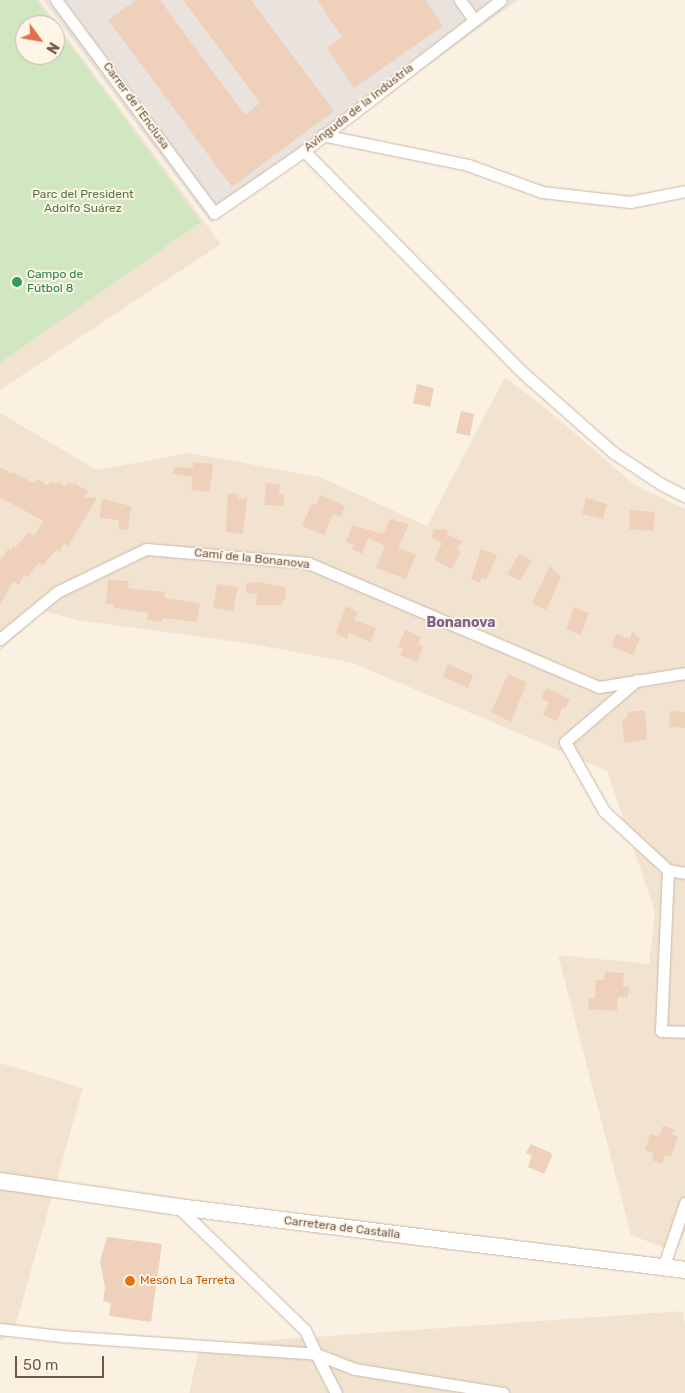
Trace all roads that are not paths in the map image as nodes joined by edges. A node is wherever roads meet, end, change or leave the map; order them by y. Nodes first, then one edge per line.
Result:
1 (56, 0) edge
2 (460, 0) edge
3 (501, 0) edge
4 (474, 20) junction
5 (322, 135) junction
6 (304, 151) junction
7 (685, 191) edge
8 (214, 213) joint
9 (685, 496) edge
10 (0, 639) edge
11 (685, 673) edge
12 (638, 679) junction
13 (668, 870) junction
14 (685, 874) edge
15 (685, 1032) edge
16 (0, 1181) edge
17 (685, 1203) edge
18 (178, 1207) junction
19 (663, 1268) junction
20 (685, 1270) edge
21 (0, 1329) edge
22 (316, 1354) junction
23 (336, 1393) edge
24 (503, 1393) edge

1 - 8 street, Carrer de l'Enclusa
2 - 4 street
3 - 4 street, Avinguda de la Indústria
4 - 5 street, Avinguda de la Indústria
5 - 6 street, Avinguda de la Indústria
5 - 7 street
6 - 8 street, Avinguda de la Indústria
6 - 9 street
10 - 12 street, Camí de la Bonanova
11 - 12 street, Camí de la Bonanova
12 - 13 street
13 - 14 street
13 - 15 street
16 - 18 main road, Carretera de Castalla
17 - 19 street
18 - 19 main road, Carretera de Castalla
18 - 22 street
19 - 20 main road, Carretera de Castalla
21 - 22 street
22 - 23 street
22 - 24 street

